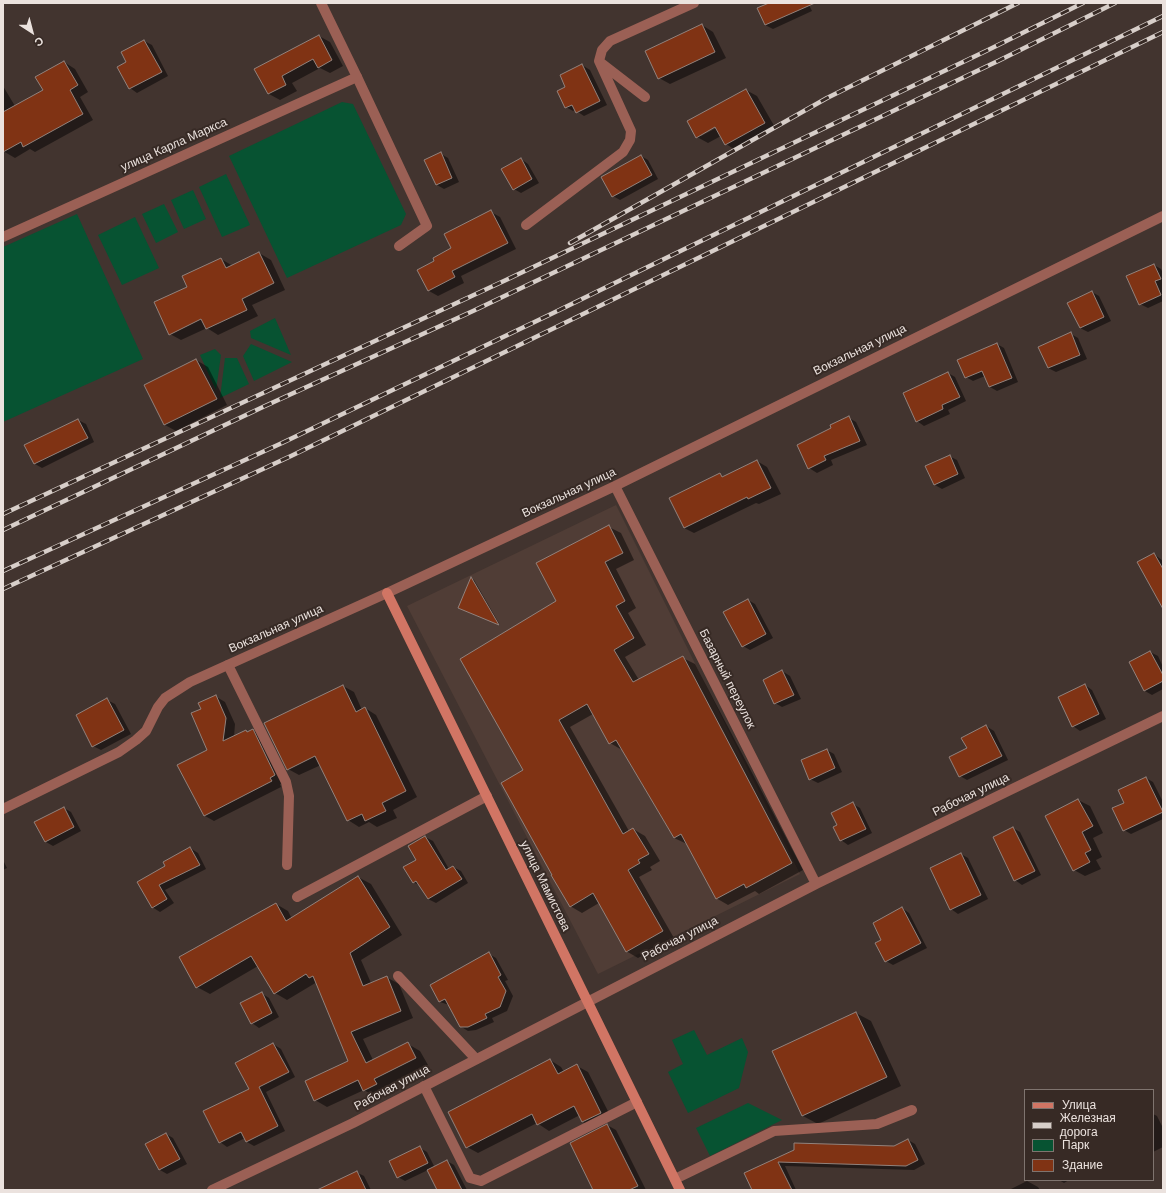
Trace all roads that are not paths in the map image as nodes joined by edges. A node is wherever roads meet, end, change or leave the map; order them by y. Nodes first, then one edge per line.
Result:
1 (694, 3) edge
2 (324, 4) edge
3 (599, 61) junction
4 (356, 77) junction
5 (645, 97) dead end
6 (1163, 216) edge
7 (526, 225) dead end
8 (3, 237) edge
9 (399, 246) dead end
10 (615, 486) junction
11 (387, 593) junction
12 (228, 665) junction
13 (1163, 716) edge
14 (487, 796) junction
15 (3, 809) edge
16 (287, 865) dead end
17 (816, 884) junction
18 (297, 897) dead end
19 (398, 976) dead end
20 (588, 1001) junction
21 (476, 1059) junction
22 (424, 1086) junction
23 (637, 1102) junction
24 (912, 1110) dead end
25 (675, 1179) junction
26 (212, 1190) edge
27 (680, 1190) edge

1 - 3 street
2 - 4 street
3 - 5 street
3 - 7 street
4 - 8 street, улица Карла Маркса
4 - 9 street
6 - 10 street, Вокзальная улица
10 - 11 street, Вокзальная улица
10 - 17 street, Базарный переулок
11 - 12 street, Вокзальная улица
11 - 14 street, улица Мамистова
12 - 15 street, Вокзальная улица
12 - 16 street
13 - 17 street, Рабочая улица
14 - 18 street
14 - 20 street, улица Мамистова
17 - 20 street, Рабочая улица
19 - 21 street
20 - 21 street, Рабочая улица
20 - 23 street, улица Мамистова
21 - 22 street, Рабочая улица
22 - 23 street
22 - 26 street, Рабочая улица
23 - 25 street, улица Мамистова
24 - 25 street
25 - 27 street, улица Мамистова

